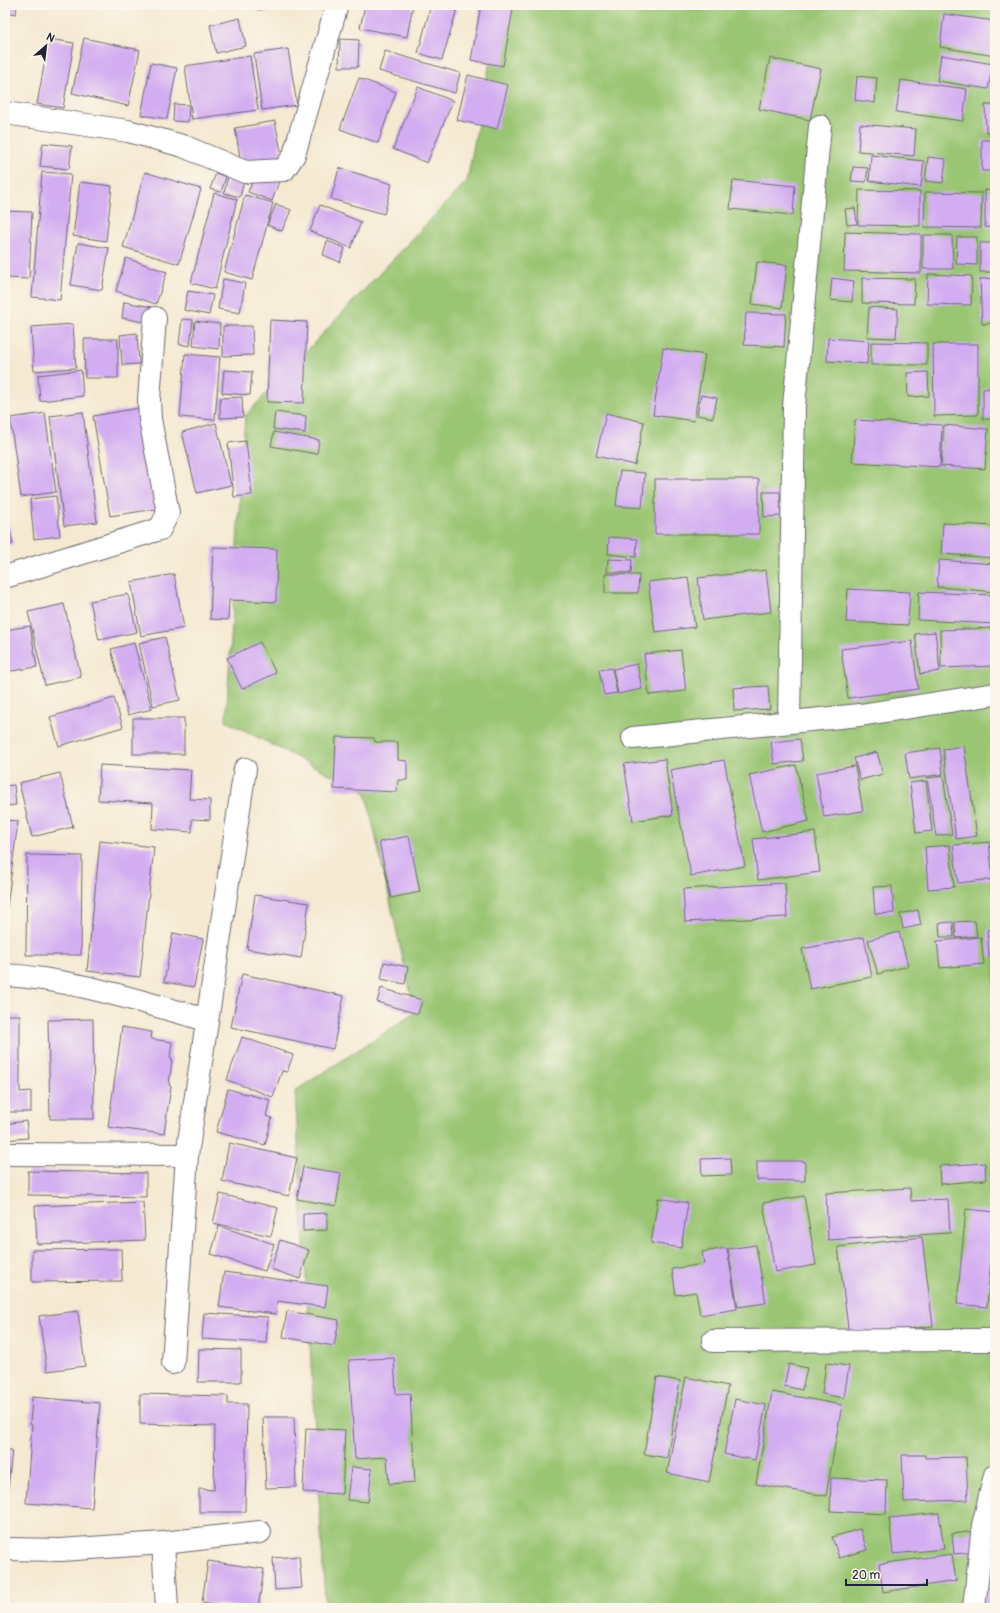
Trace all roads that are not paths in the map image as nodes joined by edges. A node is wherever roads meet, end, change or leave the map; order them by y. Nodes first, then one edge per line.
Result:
1 (337, 5) edge
2 (5, 113) edge
3 (820, 126) dead end
4 (155, 318) dead end
5 (5, 577) edge
6 (995, 694) edge
7 (789, 722) junction
8 (633, 738) dead end
9 (245, 769) dead end
10 (5, 975) edge
11 (207, 1020) junction
12 (5, 1154) edge
13 (187, 1155) junction
14 (995, 1340) edge
15 (714, 1341) dead end
16 (173, 1363) dead end
17 (995, 1475) edge
18 (260, 1532) dead end
19 (163, 1543) junction
20 (5, 1549) edge
21 (167, 1608) edge
22 (974, 1608) edge

1 - 2 street
3 - 7 street
4 - 5 street
6 - 7 street
7 - 8 street
9 - 11 street
10 - 11 street
11 - 13 street
12 - 13 street
13 - 16 street
14 - 15 street
17 - 22 street
18 - 19 street
19 - 20 street
19 - 21 street

